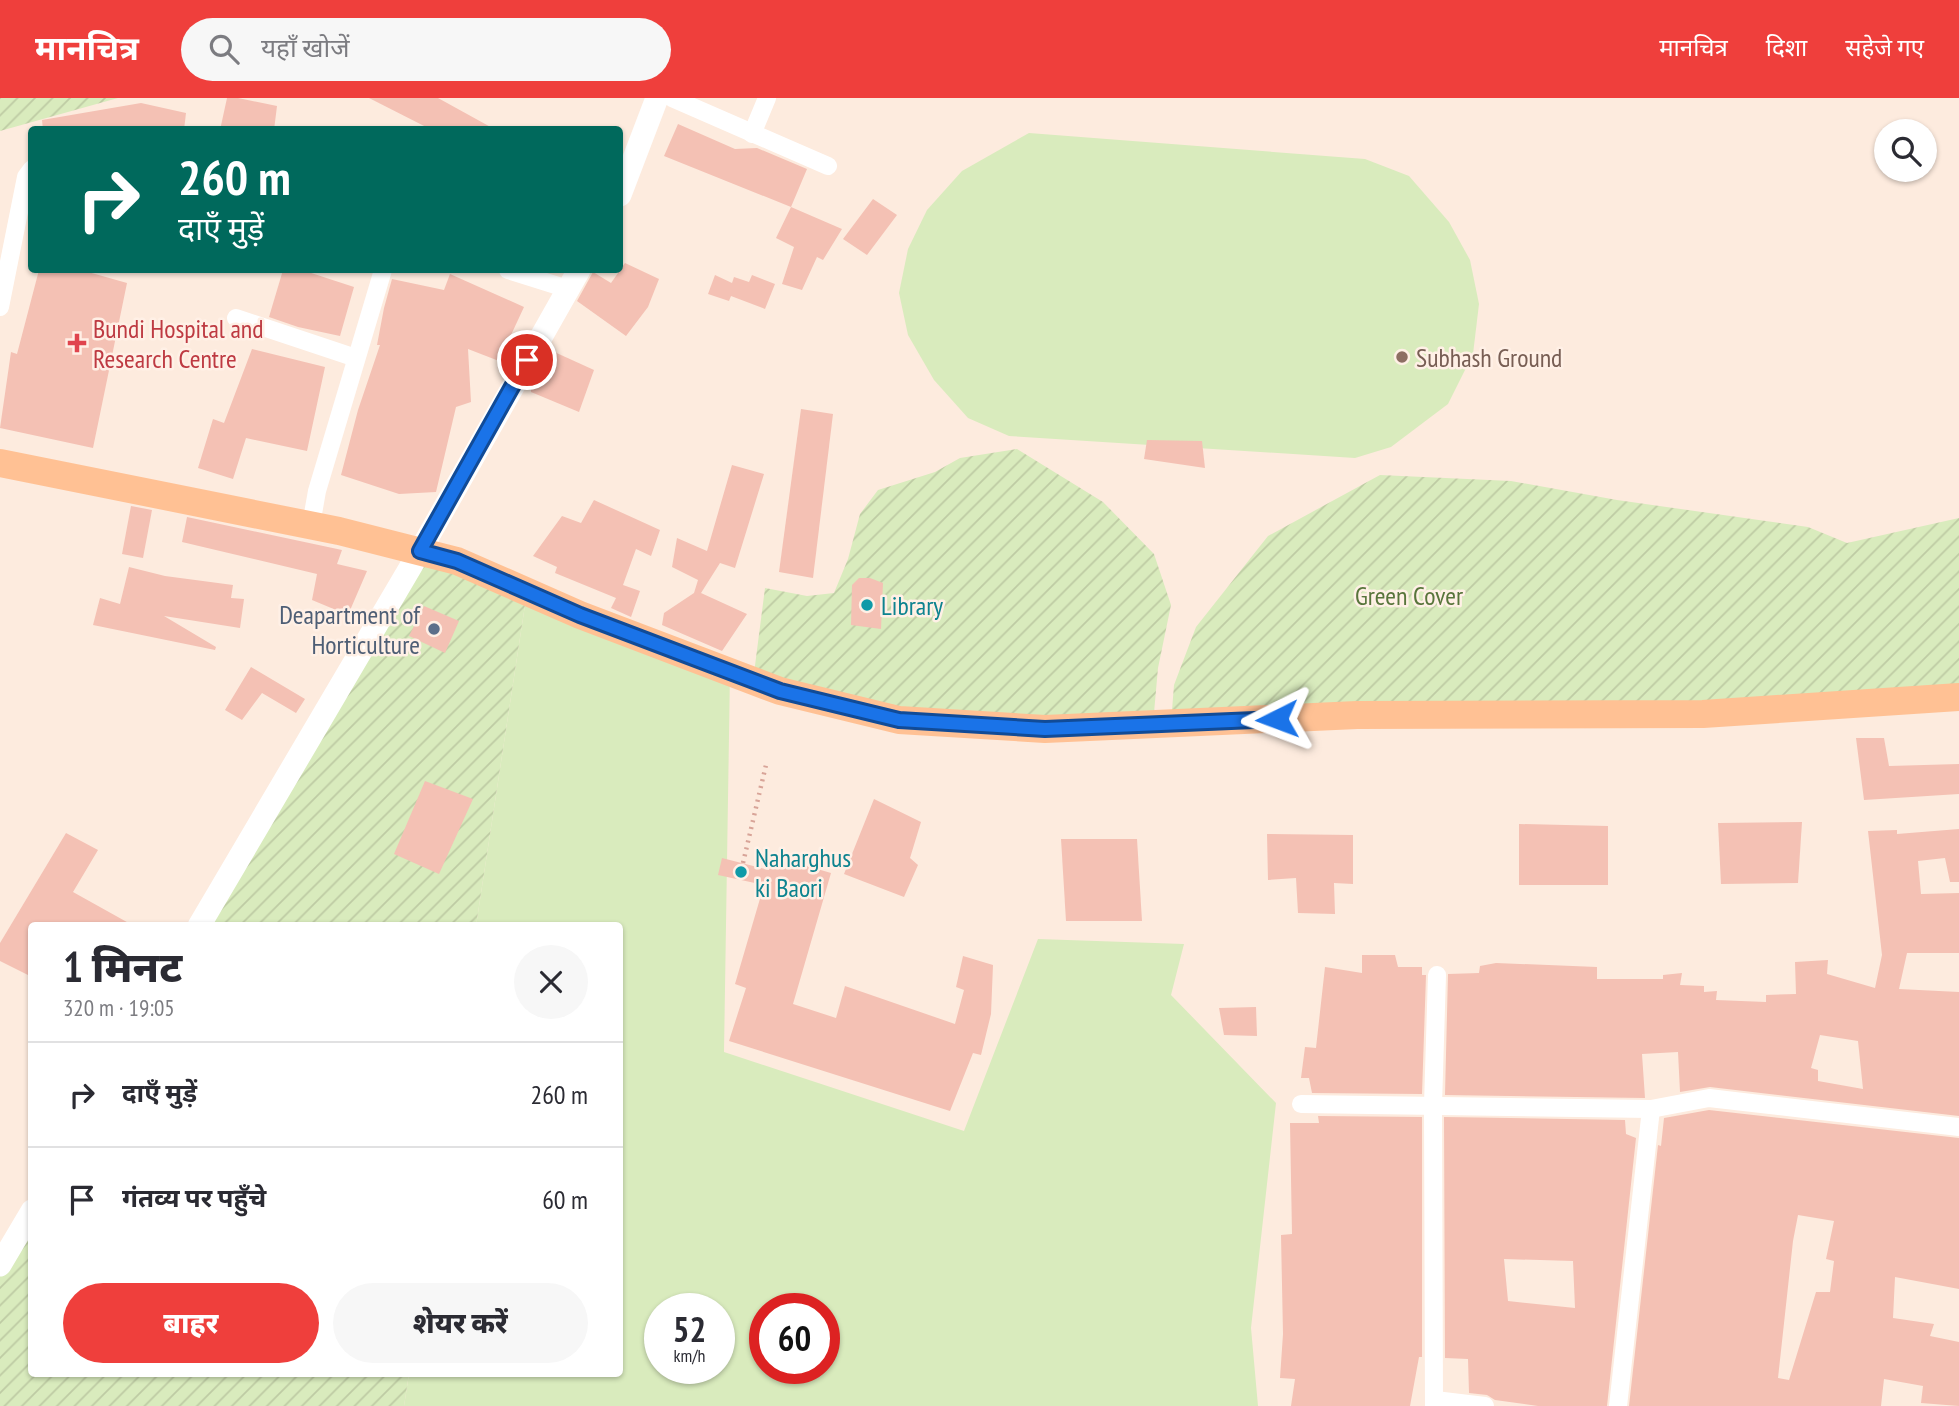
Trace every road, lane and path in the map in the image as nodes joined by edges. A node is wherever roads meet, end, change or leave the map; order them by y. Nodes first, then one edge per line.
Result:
1 (657, 98) edge
2 (672, 98) edge
3 (767, 98) edge
4 (752, 134) junction
5 (828, 166) dead end
6 (28, 174) edge
7 (623, 187) edge
8 (7, 233) edge
9 (382, 273) edge
10 (530, 273) edge
11 (573, 279) edge
12 (0, 307) edge
13 (236, 318) dead end
14 (356, 358) junction
15 (0, 463) edge
16 (311, 525) junction
17 (420, 551) junction
18 (1959, 697) edge
19 (766, 765) dead end
20 (743, 863) dead end
21 (201, 922) edge
22 (1437, 975) dead end
23 (1301, 1104) dead end
24 (1433, 1105) junction
25 (1651, 1109) junction
26 (1959, 1127) edge
27 (28, 1218) edge
28 (0, 1265) edge
29 (1434, 1403) edge
30 (1485, 1406) edge
31 (1618, 1406) edge

1 - 7 street
2 - 4 street
3 - 4 street
4 - 5 street
6 - 8 street
8 - 12 street
9 - 14 street
10 - 11 street
11 - 17 street
13 - 14 street
14 - 16 street
15 - 16 main road
16 - 17 main road
17 - 18 main road
17 - 21 street
19 - 20 path
22 - 24 street
23 - 24 street
24 - 25 street
24 - 29 street
25 - 26 street
25 - 31 street
27 - 28 street
29 - 30 street

